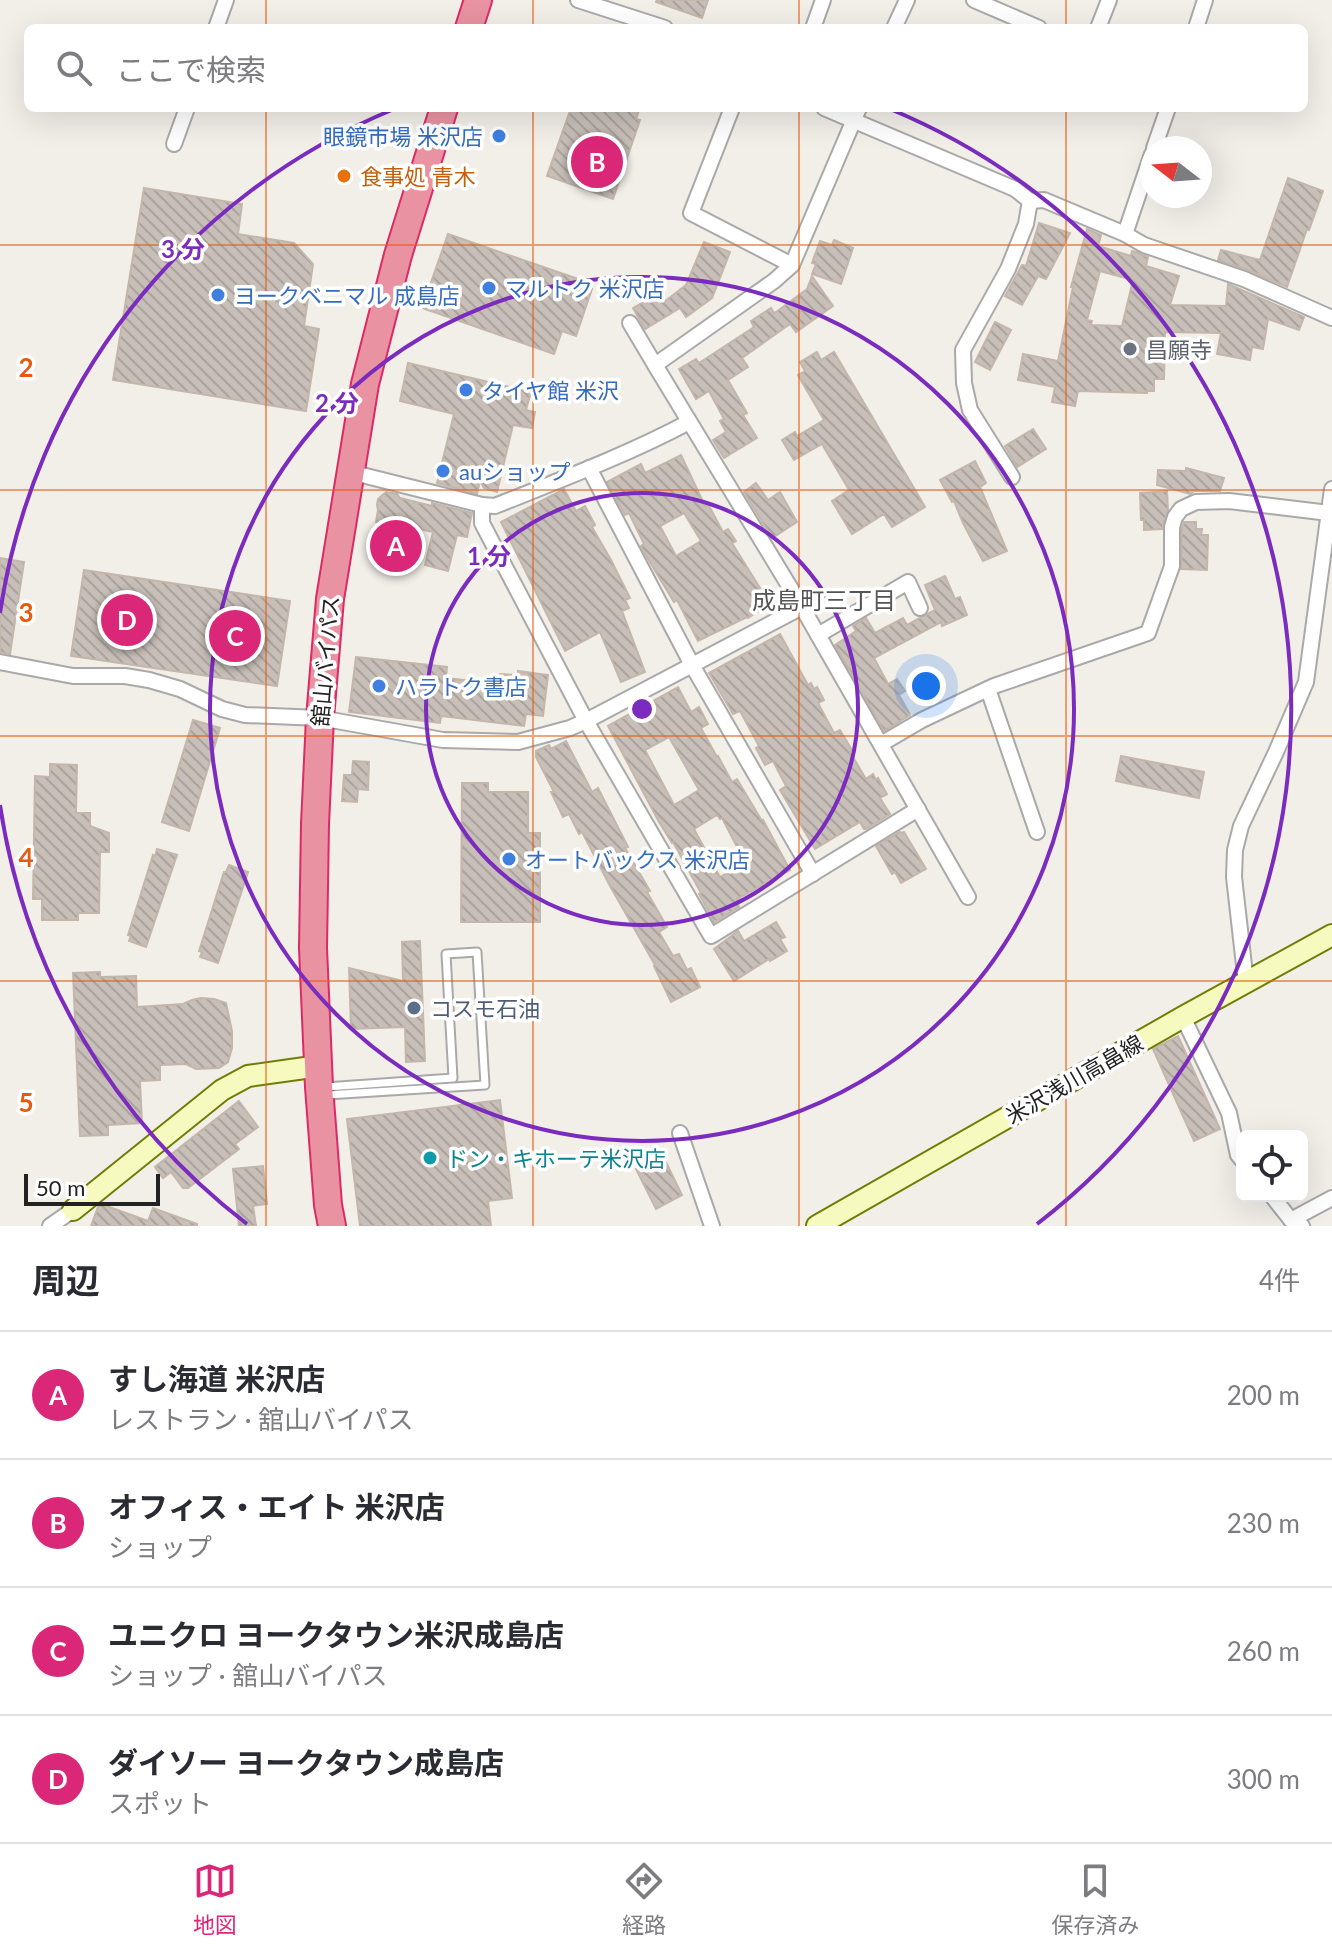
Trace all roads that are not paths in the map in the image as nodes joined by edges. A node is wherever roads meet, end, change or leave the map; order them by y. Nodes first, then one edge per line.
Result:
1 (226, 0) edge
2 (478, 0) edge
3 (578, 0) edge
4 (823, 0) edge
5 (907, 0) edge
6 (974, 0) edge
7 (1109, 0) edge
8 (1205, 0) edge
9 (217, 24) edge
10 (470, 24) edge
11 (653, 24) edge
12 (814, 24) edge
13 (896, 24) edge
14 (1030, 24) edge
15 (1100, 24) edge
16 (1197, 24) edge
17 (186, 112) edge
18 (443, 112) edge
19 (730, 112) edge
20 (1167, 112) edge
21 (856, 114) edge
22 (1158, 136) edge
23 (174, 144) dead end
24 (1140, 190) edge
25 (1030, 201) junction
26 (1125, 234) junction
27 (792, 265) junction
28 (1332, 318) edge
29 (630, 323) dead end
30 (655, 365) junction
31 (689, 422) junction
32 (589, 468) junction
33 (350, 472) junction
34 (1012, 477) dead end
35 (1332, 489) edge
36 (482, 505) junction
37 (1329, 513) junction
38 (802, 607) junction
39 (920, 608) dead end
40 (818, 635) junction
41 (0, 662) edge
42 (692, 665) junction
43 (988, 689) junction
44 (320, 718) junction
45 (586, 721) junction
46 (881, 744) junction
47 (918, 809) junction
48 (1037, 832) dead end
49 (813, 874) junction
50 (968, 897) dead end
51 (1332, 935) edge
52 (1246, 983) junction
53 (1183, 1017) junction
54 (319, 1083) junction
55 (680, 1133) dead end
56 (1236, 1146) edge
57 (1332, 1198) edge
58 (1278, 1202) edge
59 (73, 1210) joint
60 (1297, 1223) edge
61 (50, 1226) edge
62 (332, 1226) edge
63 (712, 1226) edge
64 (817, 1226) edge

1 - 9 street
2 - 10 highway
3 - 11 street
4 - 12 street
5 - 13 street
6 - 14 street
7 - 15 street
8 - 16 street
17 - 23 street
18 - 33 highway, 舘山バイパス
19 - 27 street
20 - 22 street
21 - 25 street
21 - 27 street
24 - 26 street
25 - 26 street
25 - 34 street
26 - 28 street
27 - 30 street
29 - 30 street
30 - 31 street
31 - 32 street
31 - 38 street
32 - 36 street
32 - 42 street
33 - 36 street
33 - 44 highway, 舘山バイパス
35 - 37 street
36 - 45 street
37 - 43 street
37 - 52 street
38 - 40 street
38 - 42 street
39 - 40 street
40 - 46 street
41 - 44 street
42 - 45 street
42 - 49 street
43 - 46 street
43 - 48 street
44 - 45 street
44 - 54 highway, 舘山バイパス
45 - 49 street
46 - 47 street
47 - 49 street
47 - 50 street
51 - 52 main road, 米沢浅川高畠線
52 - 53 main road, 米沢浅川高畠線
53 - 56 street
53 - 64 main road, 米沢浅川高畠線
54 - 54 lane
54 - 59 main road
54 - 62 highway, 舘山バイパス
55 - 63 street
57 - 60 street
58 - 60 street
59 - 61 street

